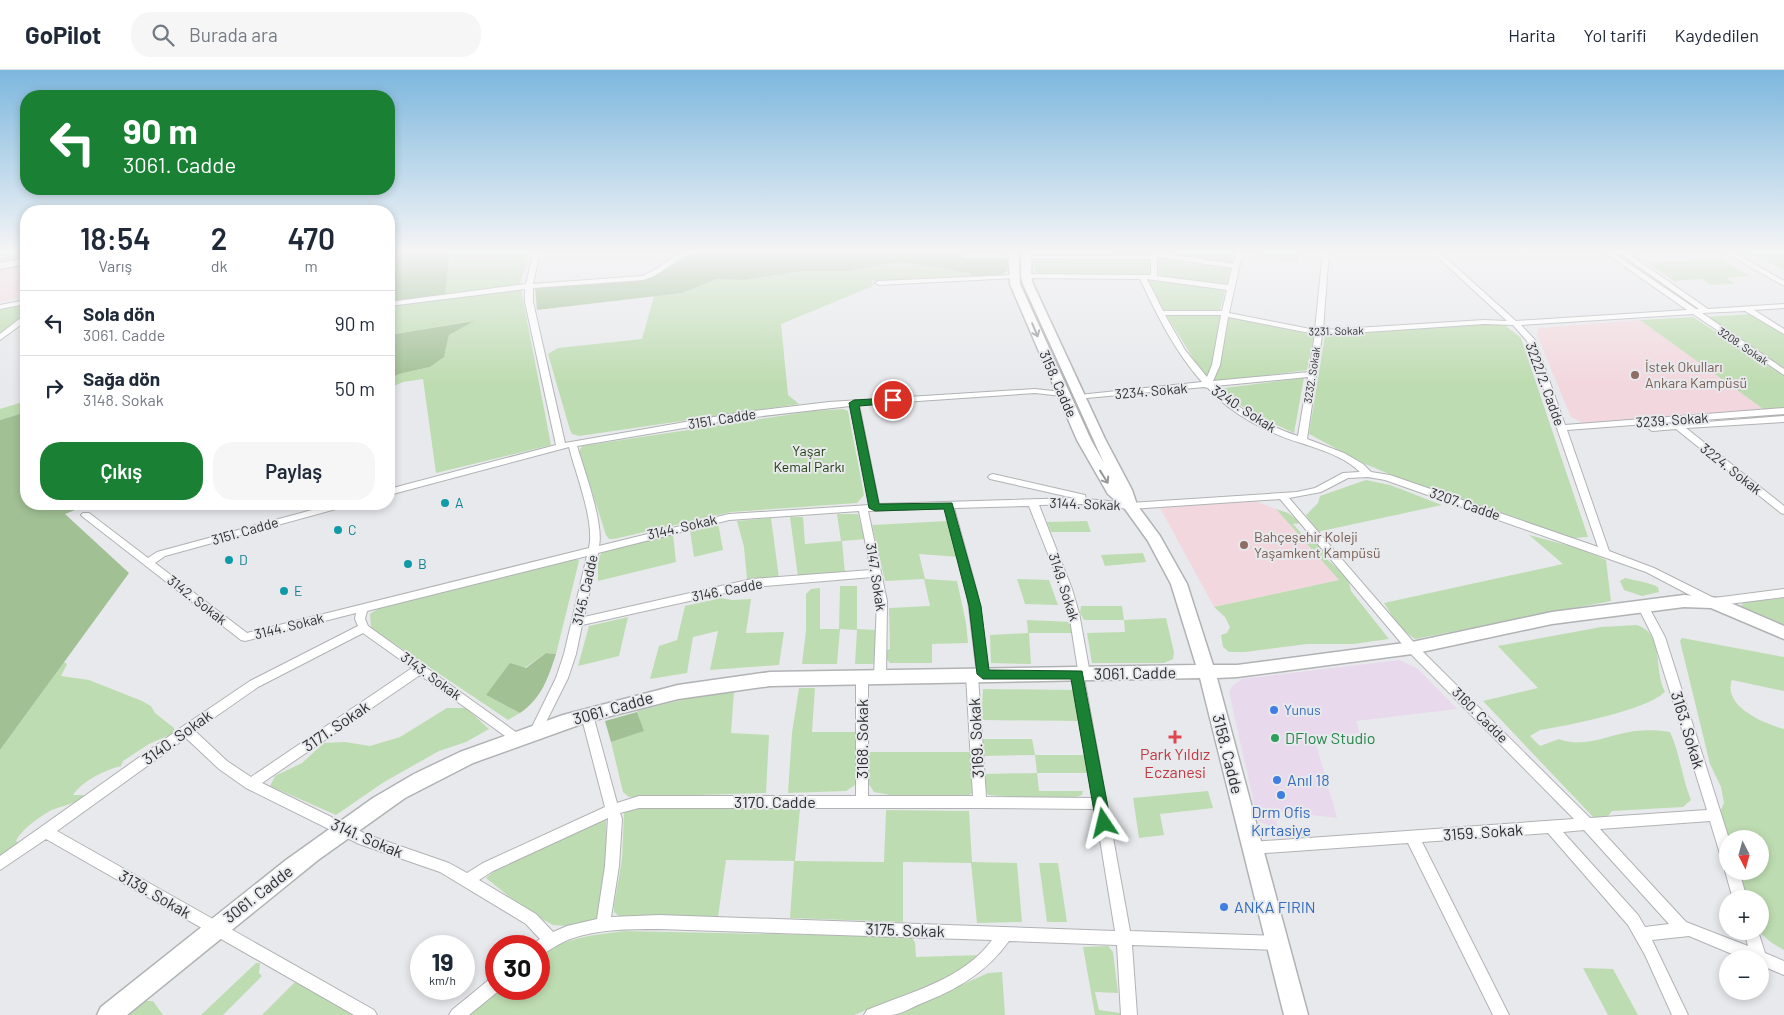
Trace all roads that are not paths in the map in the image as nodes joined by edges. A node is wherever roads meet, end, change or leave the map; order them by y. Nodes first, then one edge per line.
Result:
1 (466, 294) edge
2 (530, 294) edge
3 (1020, 294) edge
4 (1034, 294) edge
5 (1151, 294) edge
6 (1229, 294) edge
7 (1322, 294) edge
8 (1483, 294) edge
9 (1667, 294) edge
10 (1682, 294) edge
11 (20, 303) edge
12 (395, 303) edge
13 (1784, 306) edge
14 (0, 307) edge
15 (1747, 308) junction
16 (1707, 311) junction
17 (1693, 312) junction
18 (1160, 313) junction
19 (1224, 314) junction
20 (20, 323) edge
21 (1515, 323) junction
22 (1784, 332) edge
23 (1319, 334) junction
24 (0, 338) edge
25 (1784, 373) edge
26 (1312, 374) junction
27 (1207, 386) junction
28 (1062, 394) junction
29 (1079, 397) junction
30 (854, 403) junction
31 (1784, 411) edge
32 (1784, 419) edge
33 (1670, 420) junction
34 (1678, 426) junction
35 (1562, 431) junction
36 (1302, 441) junction
37 (566, 445) junction
38 (1368, 474) junction
39 (993, 477) dead end
40 (395, 490) edge
41 (1282, 496) junction
42 (1034, 503) junction
43 (1108, 503) junction
44 (949, 506) junction
45 (1130, 506) junction
46 (863, 508) junction
47 (875, 508) junction
48 (322, 510) edge
49 (1784, 511) edge
50 (86, 514) dead end
51 (595, 548) junction
52 (1606, 553) junction
53 (149, 562) junction
54 (877, 573) junction
55 (1784, 593) edge
56 (1713, 602) junction
57 (1642, 605) junction
58 (362, 608) junction
59 (578, 622) junction
60 (364, 628) junction
61 (1784, 633) edge
62 (246, 637) joint
63 (1412, 648) junction
64 (421, 668) junction
65 (1207, 672) junction
66 (978, 674) junction
67 (1081, 674) junction
68 (871, 676) junction
69 (587, 715) junction
70 (186, 730) junction
71 (536, 730) junction
72 (516, 738) junction
73 (251, 784) junction
74 (862, 802) junction
75 (980, 802) junction
76 (1100, 804) junction
77 (614, 809) junction
78 (1714, 816) junction
79 (1587, 824) junction
80 (1551, 827) junction
81 (342, 828) junction
82 (1719, 831) edge
83 (46, 832) junction
84 (1412, 836) junction
85 (1251, 848) junction
86 (0, 864) edge
87 (467, 880) junction
88 (603, 925) junction
89 (215, 928) junction
90 (1683, 929) junction
91 (1005, 934) junction
92 (1642, 934) junction
93 (539, 935) edge
94 (1124, 938) junction
95 (550, 941) edge
96 (1276, 943) junction
97 (1742, 950) edge
98 (1769, 961) edge
99 (1784, 968) edge
100 (485, 992) edge
101 (109, 1015) edge
102 (369, 1015) edge
103 (457, 1015) edge
104 (872, 1015) edge
105 (1129, 1015) edge
106 (1296, 1015) edge
107 (1501, 1015) edge
108 (1680, 1015) edge

1 - 12 street
2 - 37 street, 3145. Cadde
3 -> 28 street, 3158. Cadde
4 - 29 street, 3158. Cadde
5 - 18 street, 3240. Sokak
6 - 19 street
7 - 23 street, 3232. Sokak
8 - 21 street, 3222/2. Cadde
9 - 17 street, 3208. Sokak
10 - 16 street, 3208. Sokak
11 - 14 street
13 - 15 street, 3231. Sokak
15 - 16 street, 3231. Sokak
15 - 22 street
16 - 17 street, 3231. Sokak
17 - 21 street, 3231. Sokak
17 - 25 street, 3208. Sokak
18 - 19 street, 3231. Sokak
18 - 27 street, 3240. Sokak
19 - 23 street, 3231. Sokak
19 - 27 street
20 - 24 street
21 - 23 street, 3231. Sokak
21 - 35 street, 3222/2. Cadde
23 - 26 street, 3232. Sokak
26 - 27 street, 3234. Sokak
26 - 36 street, 3232. Sokak
27 - 29 street, 3234. Sokak
27 - 36 street, 3240. Sokak
28 - 29 street
28 - 30 street, 3151. Cadde
28 -> 45 street, 3158. Cadde
29 - 45 street, 3158. Cadde
30 - 37 street, 3151. Cadde
30 - 47 street
31 - 33 street, 3239. Sokak
32 - 34 street, 3239. Sokak
33 - 34 street, 3224. Sokak
33 - 35 street, 3239. Sokak
34 - 35 street, 3239. Sokak
34 - 49 street, 3224. Sokak
35 - 52 street, 3222/2. Cadde
36 - 38 street, 3240. Sokak
37 - 40 street, 3151. Cadde
37 - 51 street, 3145. Cadde
38 - 41 street, 3207. Cadde
38 - 52 street, 3207. Cadde
39 - 43 street
41 - 45 street, 3207. Cadde
41 - 63 street, 3160. Cadde
42 - 43 street, 3144. Sokak
42 - 44 street, 3144. Sokak
42 - 67 street, 3149. Sokak
43 - 45 street, 3144. Sokak
44 - 47 street, 3144. Sokak
44 - 66 street, 3169. Sokak
45 - 65 street, 3158. Cadde
46 - 47 street, 3144. Sokak
46 - 51 street, 3144. Sokak
46 - 54 street, 3147. Sokak
48 - 53 street, 3151. Cadde
50 - 53 street, 3142. Sokak
51 - 58 street, 3144. Sokak
51 - 59 street, 3145. Cadde
52 - 56 street, 3207. Cadde
53 - 62 street, 3142. Sokak
54 - 59 street, 3146. Cadde
54 - 68 street, 3147. Sokak
55 - 56 street
56 - 57 street, 3061. Cadde
56 - 61 street, 3207. Cadde
57 - 63 street, 3061. Cadde
57 - 78 street, 3163. Sokak
58 - 60 street
58 - 62 street, 3144. Sokak
59 - 71 street, 3145. Cadde
60 - 64 street, 3143. Sokak
60 - 70 street, 3140. Sokak
63 - 65 street, 3061. Cadde
63 - 79 street, 3160. Cadde
64 - 72 street, 3143. Sokak
64 - 73 street, 3171. Sokak
65 - 67 street, 3061. Cadde
65 - 85 street, 3158. Cadde
66 - 67 street, 3061. Cadde
66 - 68 street, 3061. Cadde
66 - 75 street, 3169. Sokak
67 - 76 street, 3149. Sokak
68 - 69 street, 3061. Cadde
68 - 74 street, 3168. Sokak
69 - 71 street, 3061. Cadde
69 - 77 street
70 - 73 street, 3141. Sokak
70 - 83 street, 3140. Sokak
71 - 72 street, 3061. Cadde
72 - 81 street, 3061. Cadde
73 - 81 street, 3141. Sokak
74 - 75 street, 3170. Cadde
74 - 77 street, 3170. Cadde
75 - 76 street, 3170. Cadde
76 - 94 street, 3149. Sokak
77 - 87 street, 3170. Cadde
77 - 88 street
78 - 79 street, 3159. Sokak
78 - 82 street, 3163. Sokak
79 - 80 street, 3159. Sokak
79 - 90 street, 3160. Cadde
80 - 84 street, 3159. Sokak
80 - 92 street
81 - 87 street, 3141. Sokak
81 - 89 street, 3061. Cadde
83 - 86 street, 3140. Sokak
83 - 89 street, 3139. Sokak
84 - 85 street, 3159. Sokak
84 - 107 street
85 - 96 street, 3158. Cadde
87 - 93 street, 3141. Sokak
88 - 91 street, 3175. Sokak
88 - 95 street, 3175. Sokak
89 - 101 street, 3061. Cadde
89 - 102 street, 3139. Sokak
90 - 92 street
90 - 97 street
91 - 94 street, 3175. Sokak
91 - 104 street
92 - 108 street
94 - 96 street, 3175. Sokak
94 - 105 street, 3149. Sokak
96 - 106 street, 3158. Cadde
98 - 99 street
100 - 103 street

